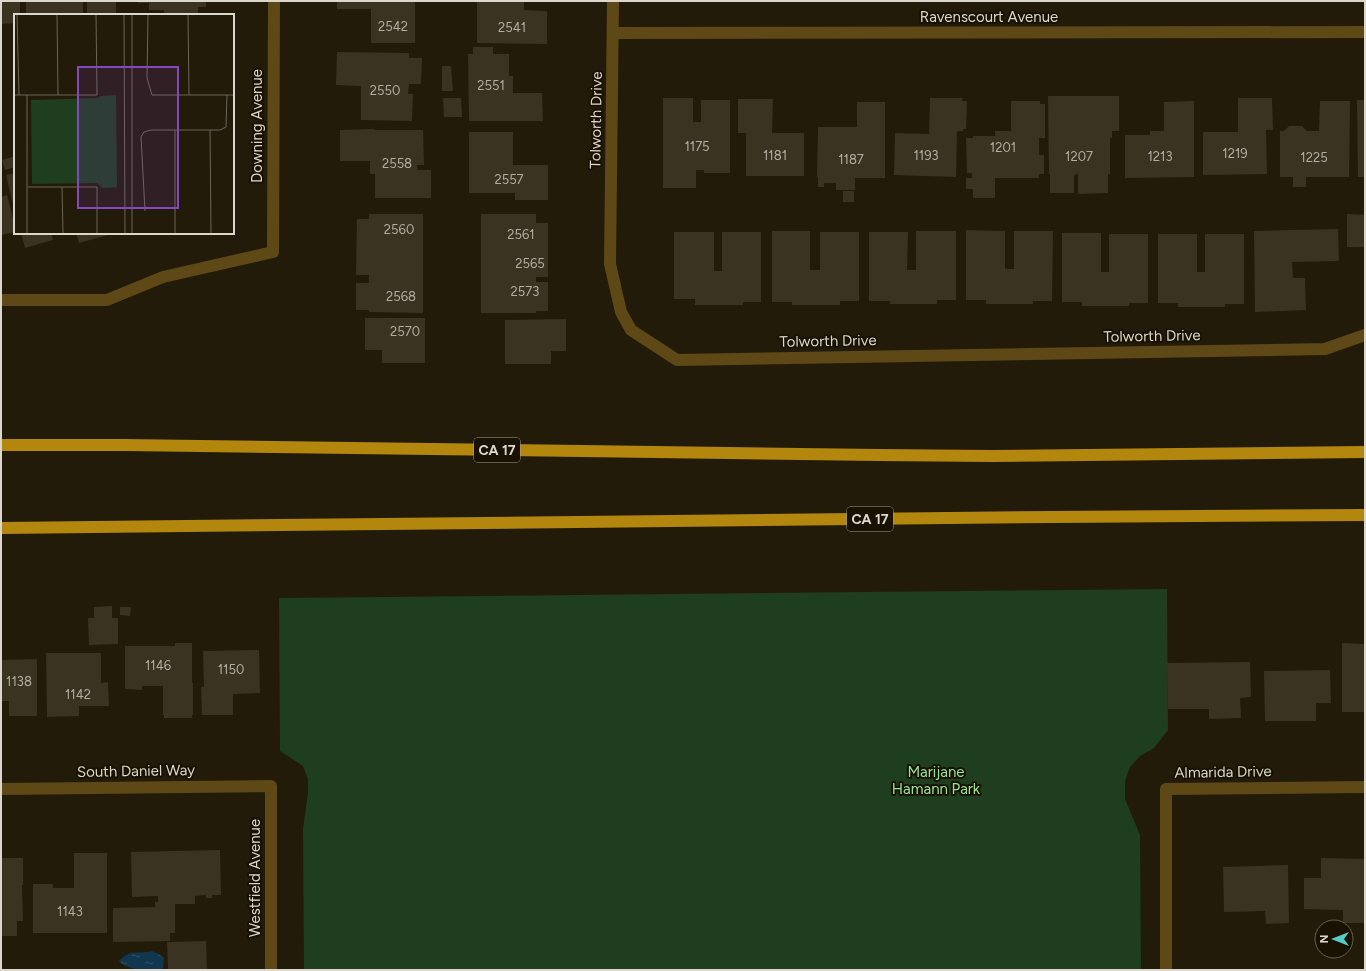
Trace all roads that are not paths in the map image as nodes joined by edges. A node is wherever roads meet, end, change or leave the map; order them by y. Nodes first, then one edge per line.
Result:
1 (274, 1) edge
2 (613, 1) edge
3 (1365, 32) edge
4 (613, 33) junction
5 (1, 300) edge
6 (1365, 335) edge
7 (1, 445) edge
8 (1365, 452) edge
9 (1365, 515) edge
10 (1, 528) edge
11 (271, 786) joint
12 (1365, 787) edge
13 (1, 789) edge
14 (271, 970) edge
15 (1166, 970) edge

1 - 5 street, Downing Avenue
2 - 4 street, Tolworth Drive
3 - 4 street, Ravenscourt Avenue
4 - 6 street, Tolworth Drive
7 - 8 highway, CA 17
9 - 10 highway, CA 17
11 - 13 street, South Daniel Way
11 - 14 street, Westfield Avenue
12 - 15 street, Almarida Drive

